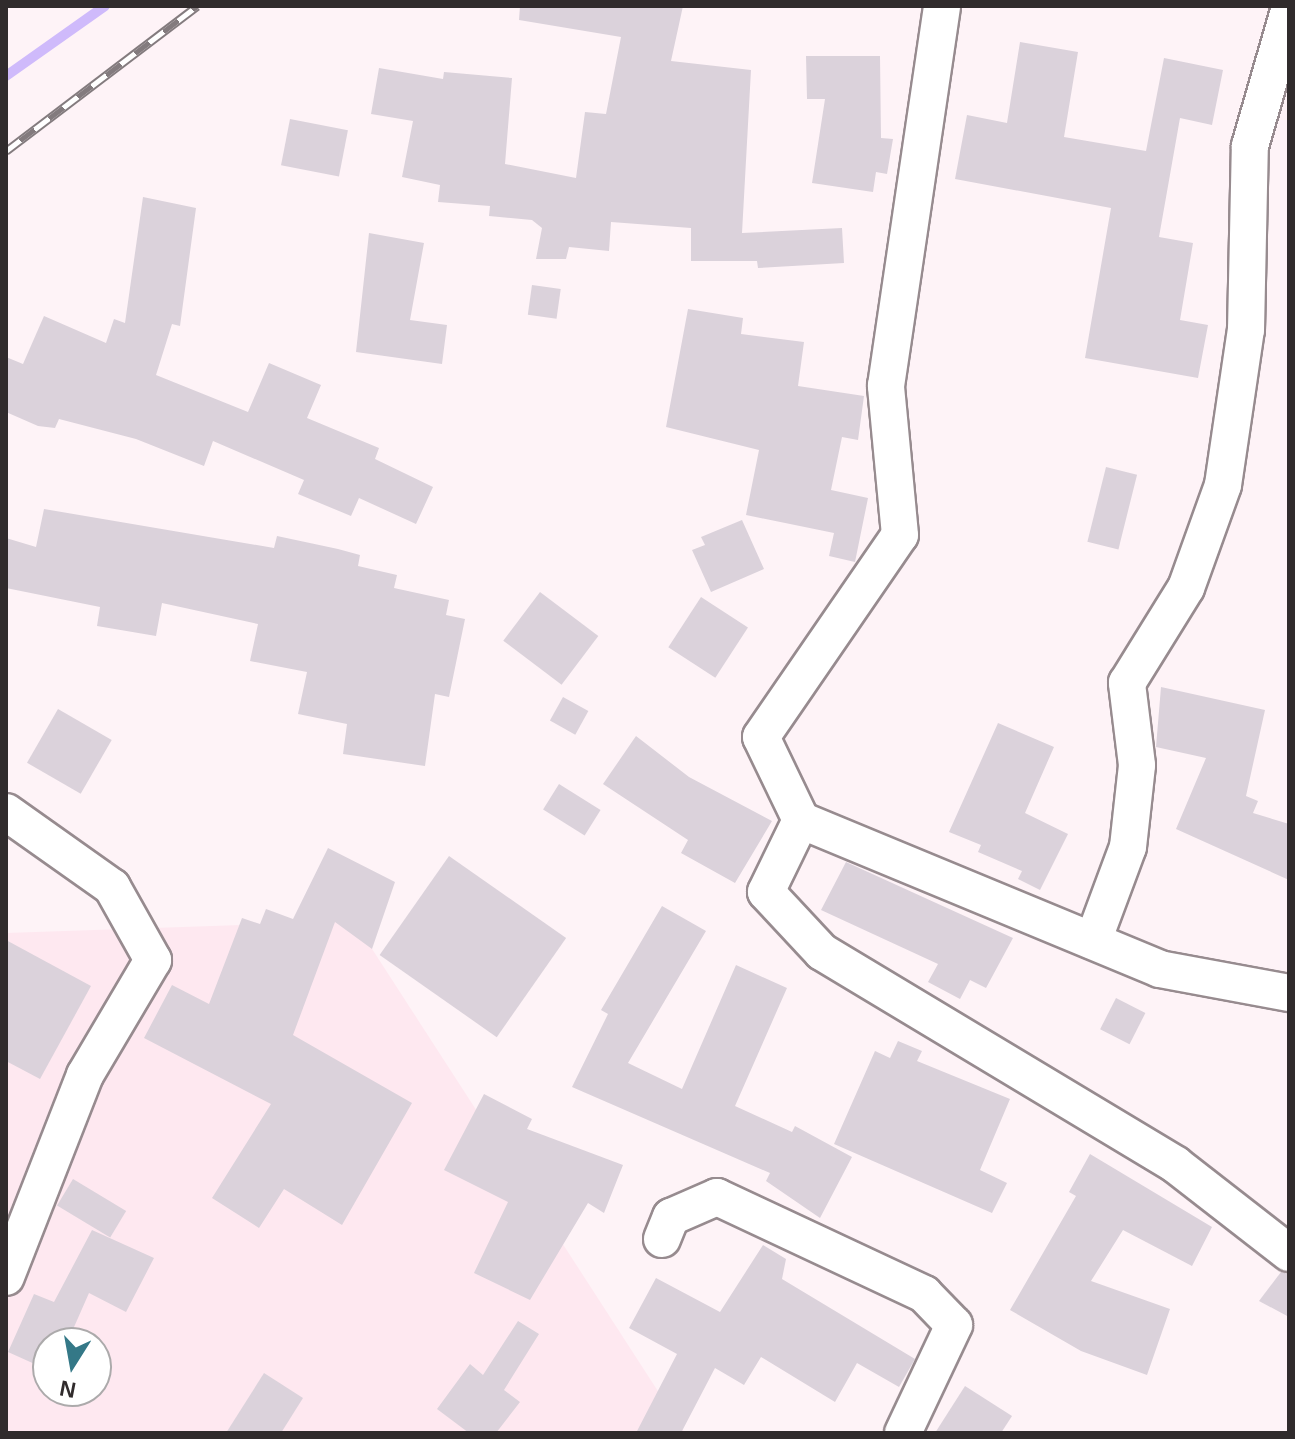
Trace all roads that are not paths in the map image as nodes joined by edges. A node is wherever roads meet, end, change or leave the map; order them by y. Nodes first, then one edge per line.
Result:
1 (942, 6) edge
2 (1289, 11) edge
3 (6, 812) edge
4 (801, 820) junction
5 (1093, 941) junction
6 (1289, 993) edge
7 (662, 1239) dead end
8 (1289, 1253) edge
9 (6, 1277) edge
10 (903, 1433) edge

1 - 4 street
2 - 5 street
3 - 9 street
4 - 5 street
4 - 8 street
5 - 6 street
7 - 10 street

